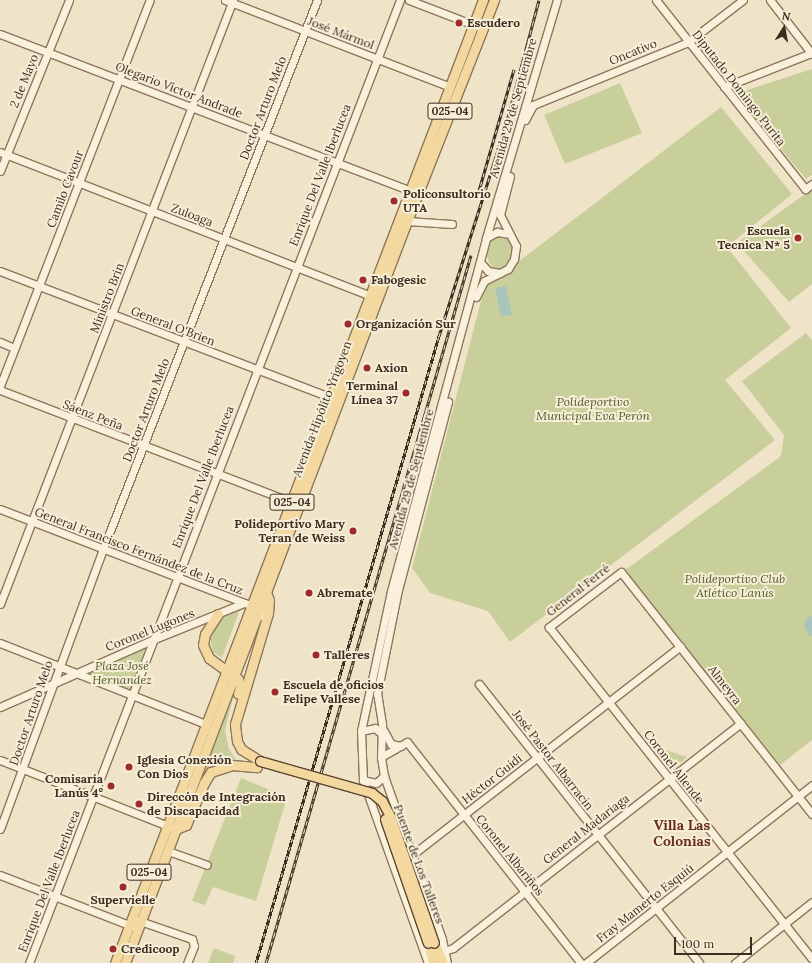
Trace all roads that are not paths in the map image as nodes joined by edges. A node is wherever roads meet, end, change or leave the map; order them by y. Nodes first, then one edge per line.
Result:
1 (69, 0) edge
2 (150, 0) edge
3 (225, 0) edge
4 (317, 0) edge
5 (400, 0) edge
6 (409, 0) edge
7 (483, 0) edge
8 (494, 0) edge
9 (557, 0) edge
10 (656, 0) edge
11 (743, 0) edge
12 (770, 0) edge
13 (233, 2) edge
14 (473, 24) junction
15 (482, 28) junction
16 (305, 30) junction
17 (0, 34) edge
18 (688, 42) junction
19 (48, 52) junction
20 (812, 54) edge
21 (377, 58) junction
22 (119, 79) junction
23 (450, 87) junction
24 (724, 87) junction
25 (528, 96) junction
26 (533, 105) junction
27 (191, 107) junction
28 (264, 134) junction
29 (3, 154) edge
30 (336, 163) junction
31 (0, 171) edge
32 (79, 183) junction
33 (812, 184) edge
34 (414, 192) junction
35 (151, 212) junction
36 (407, 220) junction
37 (452, 224) dead end
38 (509, 234) junction
39 (486, 238) junction
40 (224, 239) junction
41 (480, 262) junction
42 (296, 267) junction
43 (0, 271) edge
44 (500, 273) junction
45 (39, 286) junction
46 (373, 297) junction
47 (113, 314) junction
48 (0, 342) edge
49 (184, 342) junction
50 (14, 348) junction
51 (257, 370) junction
52 (0, 386) edge
53 (0, 390) edge
54 (335, 399) junction
55 (72, 419) junction
56 (144, 446) junction
57 (217, 474) junction
58 (292, 502) junction
59 (0, 509) edge
60 (32, 522) junction
61 (104, 549) junction
62 (620, 572) joint
63 (176, 577) junction
64 (266, 592) junction
65 (0, 604) edge
66 (247, 604) junction
67 (258, 612) junction
68 (218, 614) junction
69 (266, 619) junction
70 (550, 627) joint
71 (152, 640) junction
72 (0, 643) edge
73 (680, 646) junction
74 (59, 666) junction
75 (77, 672) junction
76 (228, 676) junction
77 (479, 684) dead end
78 (52, 686) junction
79 (242, 687) junction
80 (132, 694) junction
81 (608, 702) junction
82 (0, 708) edge
83 (741, 723) junction
84 (206, 724) junction
85 (361, 731) junction
86 (383, 732) junction
87 (404, 744) junction
88 (381, 757) junction
89 (537, 758) junction
90 (0, 760) edge
91 (258, 767) junction
92 (23, 769) junction
93 (384, 776) junction
94 (669, 779) junction
95 (363, 780) junction
96 (812, 785) edge
97 (93, 796) junction
98 (798, 796) junction
99 (812, 814) edge
100 (464, 815) junction
101 (167, 826) junction
102 (0, 829) edge
103 (176, 829) junction
104 (597, 835) junction
105 (168, 851) junction
106 (728, 853) junction
107 (412, 855) junction
108 (207, 865) dead end
109 (0, 875) edge
110 (525, 891) junction
111 (54, 897) junction
112 (812, 902) edge
113 (656, 909) junction
114 (131, 921) junction
115 (784, 924) junction
116 (140, 925) junction
117 (431, 943) junction
118 (444, 950) junction
119 (812, 959) edge
120 (29, 963) edge
121 (115, 963) edge
122 (125, 963) edge
123 (187, 963) edge
124 (428, 963) edge
125 (433, 963) edge
126 (443, 963) edge
127 (447, 963) edge
128 (581, 963) edge
129 (586, 963) edge
130 (699, 963) edge
131 (735, 963) edge

1 - 19 street, 2 de Mayo
2 - 22 street, Camilo Cavour
3 - 13 street, José Mármol
4 - 16 street, Doctor Arturo Melo
5 - 21 street, Enrique Del Valle Iberlucea
6 - 14 street
7 - 14 main road, Avenida Hipólito Yrigoyen / 025-04
8 - 15 main road, Avenida Hipólito Yrigoyen / 025-04
9 - 25 street, Avenida 29 de Septiembre
10 - 18 street, Diputado Domingo Purita
11 - 18 street, Oncativo
12 - 20 street
13 - 16 street, José Mármol
13 - 27 street, Ministro Brin
14 - 15 street
14 - 23 main road, Avenida Hipólito Yrigoyen / 025-04
15 - 34 main road, Avenida Hipólito Yrigoyen / 025-04
16 - 21 street, José Mármol
16 - 28 street, Doctor Arturo Melo
17 - 19 street, Olegario Víctor Andrade
18 - 24 street, Diputado Domingo Purita
18 - 26 street, Oncativo
19 - 22 street, Olegario Víctor Andrade
19 - 29 street, 2 de Mayo
20 - 24 street
21 - 23 street, José Mármol
21 - 30 street, Enrique Del Valle Iberlucea
22 - 27 street, Olegario Víctor Andrade
22 - 32 street, Camilo Cavour
23 - 34 main road, Avenida Hipólito Yrigoyen / 025-04
24 - 33 street, Diputado Domingo Purita
25 - 26 street
25 - 39 street, Avenida 29 de Septiembre
26 - 38 street, Avenida 29 de Septiembre
27 - 28 street, Olegario Víctor Andrade
27 - 35 street, Ministro Brin
28 - 30 street, Olegario Víctor Andrade
28 - 40 street, Doctor Arturo Melo
29 - 31 street, 2 de Mayo
29 - 32 street, Zuloaga
30 - 34 street, Olegario Víctor Andrade
30 - 42 street, Enrique Del Valle Iberlucea
32 - 35 street, Zuloaga
32 - 45 street, Camilo Cavour
34 - 36 main road, Avenida Hipólito Yrigoyen / 025-04
34 - 46 main road, Avenida Hipólito Yrigoyen / 025-04
35 - 40 street, Zuloaga
35 - 47 street, Ministro Brin
36 - 37 street
36 - 46 main road, Avenida Hipólito Yrigoyen / 025-04
38 - 39 street
38 - 44 street, Avenida 29 de Septiembre
39 - 41 street, Avenida 29 de Septiembre
40 - 42 street, Zuloaga
40 - 49 street, Doctor Arturo Melo
41 - 44 street
41 - 85 street, Avenida 29 de Septiembre
42 - 46 street, Zuloaga
42 - 51 street, Enrique Del Valle Iberlucea
43 - 45 street, General O'Brien
44 - 86 street, Avenida 29 de Septiembre
45 - 47 street, General O'Brien
45 - 50 street, Camilo Cavour
46 - 54 main road, Avenida Hipólito Yrigoyen / 025-04
47 - 49 street, General O'Brien
47 - 55 street, Ministro Brin
48 - 50 street
49 - 51 street, General O'Brien
49 - 56 street, Doctor Arturo Melo
50 - 52 street, Camilo Cavour
51 - 54 street, General O'Brien
51 - 57 street, Enrique Del Valle Iberlucea
53 - 55 street, Sáenz Peña
54 - 58 main road, Avenida Hipólito Yrigoyen / 025-04
54 - 64 main road, Avenida Hipólito Yrigoyen / 025-04
55 - 56 street, Sáenz Peña
55 - 60 street, Ministro Brin
56 - 57 street, Sáenz Peña
56 - 61 street, Doctor Arturo Melo
57 - 58 street, Sáenz Peña
57 - 63 street, Enrique Del Valle Iberlucea
58 - 66 main road, Avenida Hipólito Yrigoyen / 025-04
59 - 60 street, General Francisco Fernández de la Cruz
60 - 61 street, General Francisco Fernández de la Cruz
60 - 65 street, Ministro Brin
61 - 63 street, General Francisco Fernández de la Cruz
61 - 74 street, Doctor Arturo Melo
62 - 70 street, General Ferré
62 - 73 street, Almeyra
63 - 66 street, General Francisco Fernández de la Cruz
63 - 71 street, Enrique Del Valle Iberlucea
64 - 67 main road, Avenida Hipólito Yrigoyen / 025-04
64 - 69 main road, Puente de Los Talleres
66 - 67 street, General Francisco Fernández de la Cruz
66 - 68 street, Coronel Lugones
66 - 76 main road, Avenida Hipólito Yrigoyen / 025-04
67 - 69 street, General Francisco Fernández de la Cruz
67 - 76 main road, Avenida Hipólito Yrigoyen / 025-04
68 - 71 street, Coronel Lugones
68 - 76 main road
69 - 79 main road, Puente de Los Talleres
70 - 81 street, Coronel Allende
71 - 75 street, Coronel Lugones
71 - 80 street, Enrique Del Valle Iberlucea
72 - 74 street
73 - 81 street, Héctor Guidi
73 - 83 street, Almeyra
74 - 75 street
74 - 78 street, Doctor Arturo Melo
75 - 78 street, Coronel Lugones
75 - 80 street
76 - 79 main road
76 - 84 main road, Avenida Hipólito Yrigoyen / 025-04
76 - 103 main road, Avenida Hipólito Yrigoyen / 025-04
77 - 89 street, José Pastor Albarracín
78 - 82 street, Coronel Lugones
78 - 92 street, Doctor Arturo Melo
79 - 91 main road, Puente de Los Talleres
79 - 117 main road, Puente de Los Talleres, bridge
80 - 84 street
80 - 97 street, Enrique Del Valle Iberlucea
81 - 89 street, Héctor Guidi
81 - 94 street, Coronel Allende
83 - 94 street, General Madariaga
83 - 98 street, Almeyra
84 - 101 main road, Avenida Hipólito Yrigoyen / 025-04
85 - 86 street
85 - 95 street, Avenida 29 de Septiembre
86 - 87 street
86 - 88 street, Avenida 29 de Septiembre
87 - 88 street
87 - 100 street, Coronel Albariños
88 - 93 street, Avenida 29 de Septiembre
89 - 100 street, Héctor Guidi
89 - 104 street, José Pastor Albarracín
90 - 92 street
91 - 103 main road, Puente de Los Talleres
91 - 117 main road, Puente de Los Talleres, bridge
92 - 97 street
92 - 102 street, Doctor Arturo Melo
93 - 95 street
93 - 107 street, Avenida 29 de Septiembre
94 - 104 street, General Madariaga
94 - 106 street, Coronel Allende
95 - 124 street, Avenida 29 de Septiembre
96 - 98 street, Fray Mamerto Esquiú
97 - 101 street
97 - 111 street, Enrique Del Valle Iberlucea
98 - 99 street, Almeyra
98 - 106 street, Fray Mamerto Esquiú
100 - 107 street, Héctor Guidi
100 - 110 street, Coronel Albariños
101 - 103 street
101 - 114 main road, Avenida Hipólito Yrigoyen / 025-04
103 - 105 main road, Avenida Hipólito Yrigoyen / 025-04
104 - 110 street, General Madariaga
104 - 113 street, José Pastor Albarracín
105 - 108 street
105 - 116 main road, Avenida Hipólito Yrigoyen / 025-04
106 - 113 street, Fray Mamerto Esquiú
106 - 115 street, Coronel Allende
107 - 118 street, Avenida 29 de Septiembre
109 - 111 street
110 - 118 street, General Madariaga
110 - 128 street, Coronel Albariños
111 - 114 street
111 - 120 street, Enrique Del Valle Iberlucea
112 - 115 street
113 - 129 street, Fray Mamerto Esquiú
113 - 130 street, José Pastor Albarracín
114 - 116 street
114 - 121 main road, Avenida Hipólito Yrigoyen / 025-04
115 - 119 street, Coronel Allende
115 - 131 street
116 - 122 main road, Avenida Hipólito Yrigoyen / 025-04
116 - 123 street
117 - 125 main road, Puente de Los Talleres
117 - 126 main road, Puente de Los Talleres
118 - 127 street, Avenida 29 de Septiembre

